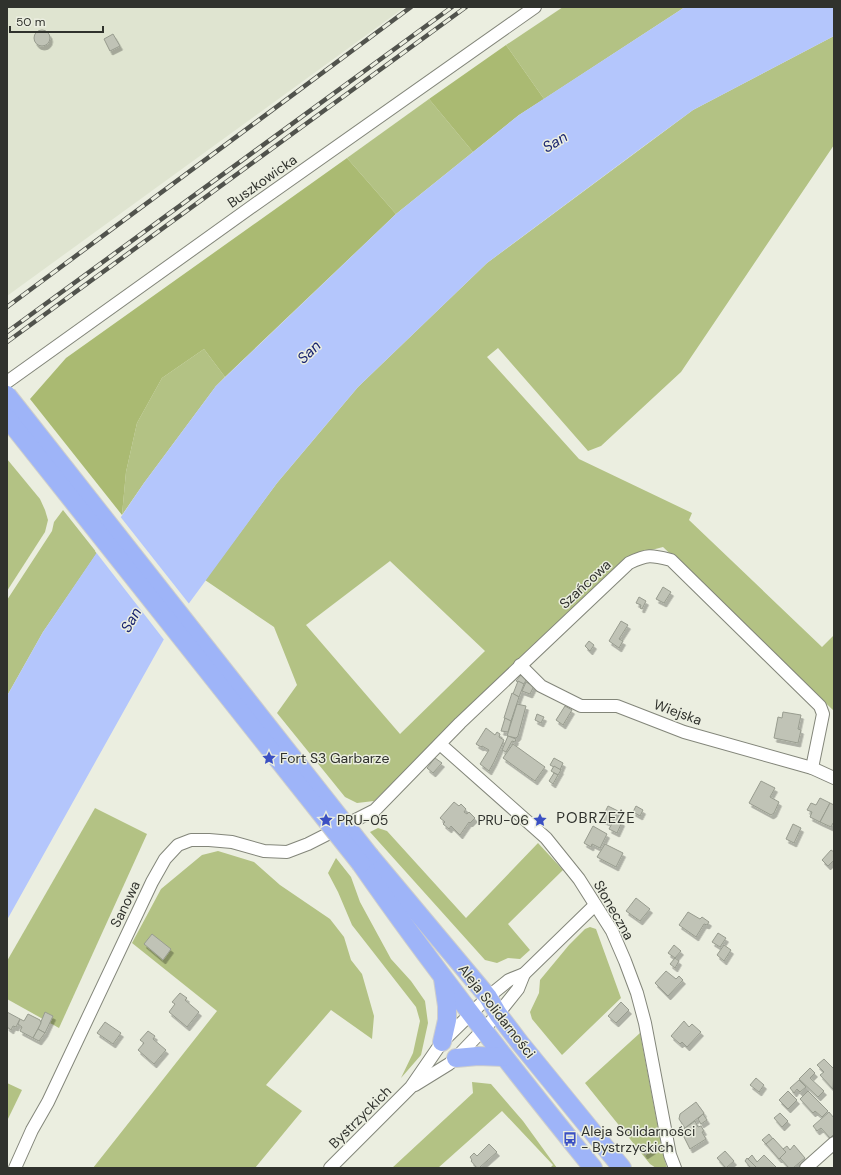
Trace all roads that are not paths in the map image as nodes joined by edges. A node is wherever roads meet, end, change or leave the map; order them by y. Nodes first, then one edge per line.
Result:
1 (535, 7) edge
2 (7, 382) edge
3 (7, 395) edge
4 (7, 418) edge
5 (520, 665) junction
6 (440, 744) junction
7 (812, 768) junction
8 (834, 778) edge
9 (375, 810) joint
10 (365, 860) junction
11 (595, 905) junction
12 (524, 974) junction
13 (443, 978) junction
14 (488, 997) junction
15 (471, 1014) junction
16 (498, 1014) junction
17 (483, 1029) junction
18 (442, 1042) junction
19 (503, 1057) junction
20 (456, 1058) junction
21 (411, 1087) junction
22 (834, 1143) edge
23 (15, 1168) edge
24 (330, 1168) edge
25 (593, 1168) edge
26 (622, 1168) edge
27 (675, 1168) edge
28 (806, 1168) edge

1 - 2 street, Buszkowicka
3 - 10 highway, bridge
4 - 10 highway, bridge
5 - 6 street, Szańcowa
5 - 7 street, Wiejska
5 - 7 street, Szańcowa
6 - 9 street, Szańcowa
6 - 11 street, Słoneczna
7 - 8 street, Wiejska
9 - 23 street, Sanowa
10 - 13 highway, Aleja Solidarności
10 - 14 highway, Aleja Solidarności
11 - 12 street
11 - 27 street, Słoneczna
12 - 14 street
12 - 16 street
13 - 15 highway, Aleja Solidarności
13 - 18 highway
14 - 15 street
14 - 16 highway, Aleja Solidarności
15 - 17 highway, Aleja Solidarności
15 - 18 street
16 - 17 street
16 - 26 highway, Aleja Solidarności
17 - 19 highway, Aleja Solidarności
17 - 20 street
18 - 21 street
19 - 20 highway
19 - 25 highway, Aleja Solidarności
20 - 21 street
21 - 24 street, Bystrzyckich
22 - 28 street

